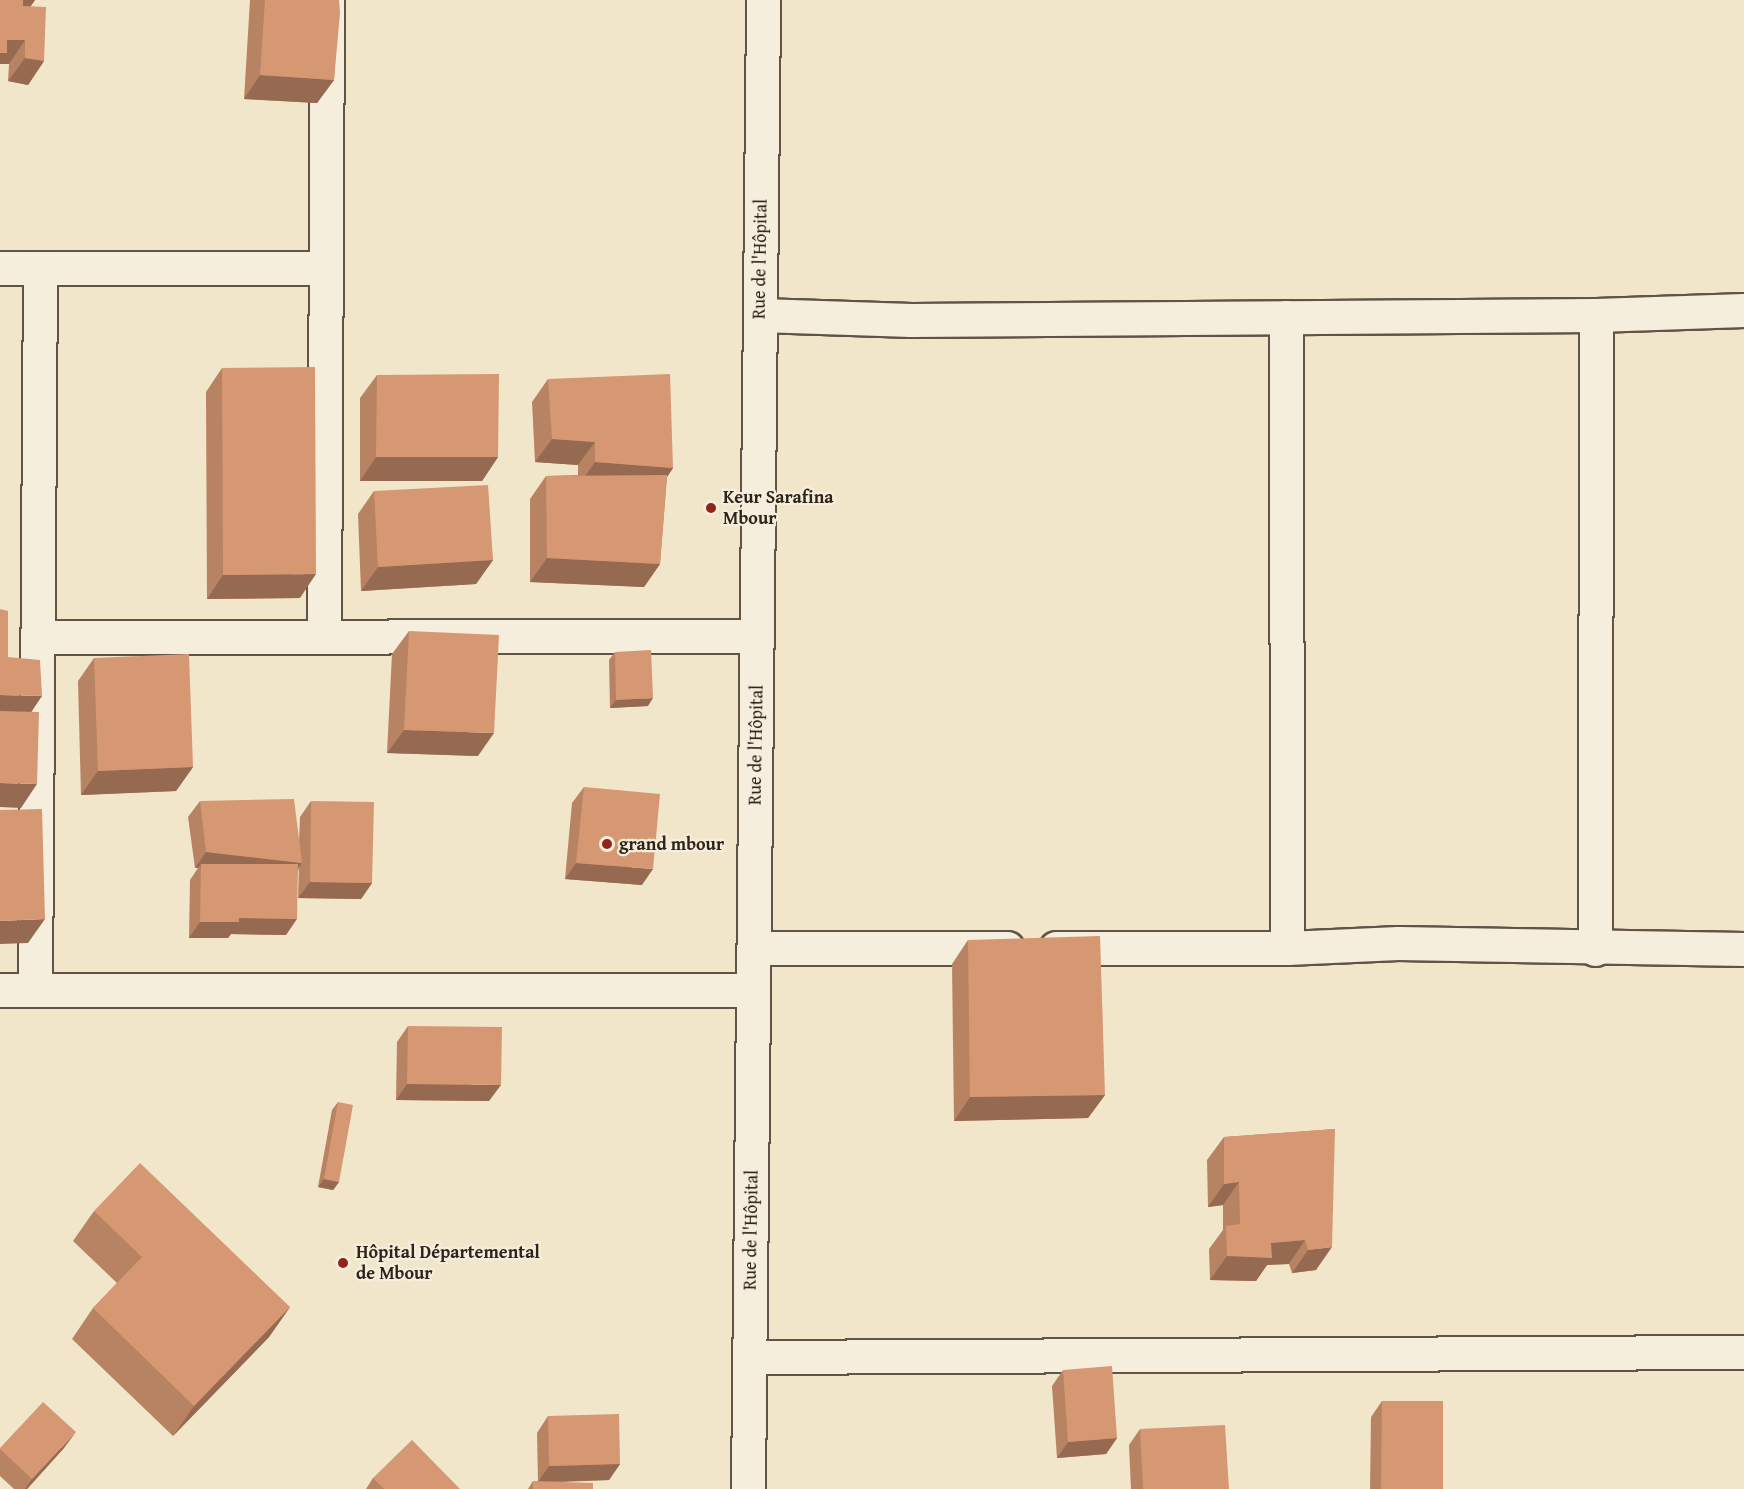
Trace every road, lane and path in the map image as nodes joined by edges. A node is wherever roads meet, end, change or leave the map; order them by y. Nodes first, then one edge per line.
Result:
1 (327, 0) edge
2 (763, 0) edge
3 (0, 268) edge
4 (40, 268) junction
5 (326, 268) junction
6 (1744, 310) edge
7 (760, 315) junction
8 (1596, 315) junction
9 (1286, 317) junction
10 (757, 636) junction
11 (38, 637) junction
12 (324, 637) junction
13 (754, 948) junction
14 (1287, 948) junction
15 (1594, 949) junction
16 (1744, 949) edge
17 (0, 990) edge
18 (35, 990) junction
19 (753, 990) junction
20 (1744, 1352) edge
21 (749, 1357) junction
22 (748, 1489) edge

1 - 5 street
2 - 7 street, Rue de l'Hôpital
3 - 4 street
4 - 5 street
4 - 11 street
5 - 12 street
6 - 8 street
7 - 9 street
7 - 10 street, Rue de l'Hôpital
8 - 9 street
8 - 15 street
9 - 14 street
10 - 12 street
10 - 13 street, Rue de l'Hôpital
11 - 12 street
11 - 18 street
13 - 14 street
13 - 19 street, Rue de l'Hôpital
14 - 15 street
15 - 16 street
17 - 18 street
18 - 19 street
19 - 21 street, Rue de l'Hôpital
20 - 21 street
21 - 22 street, Rue de l'Hôpital

